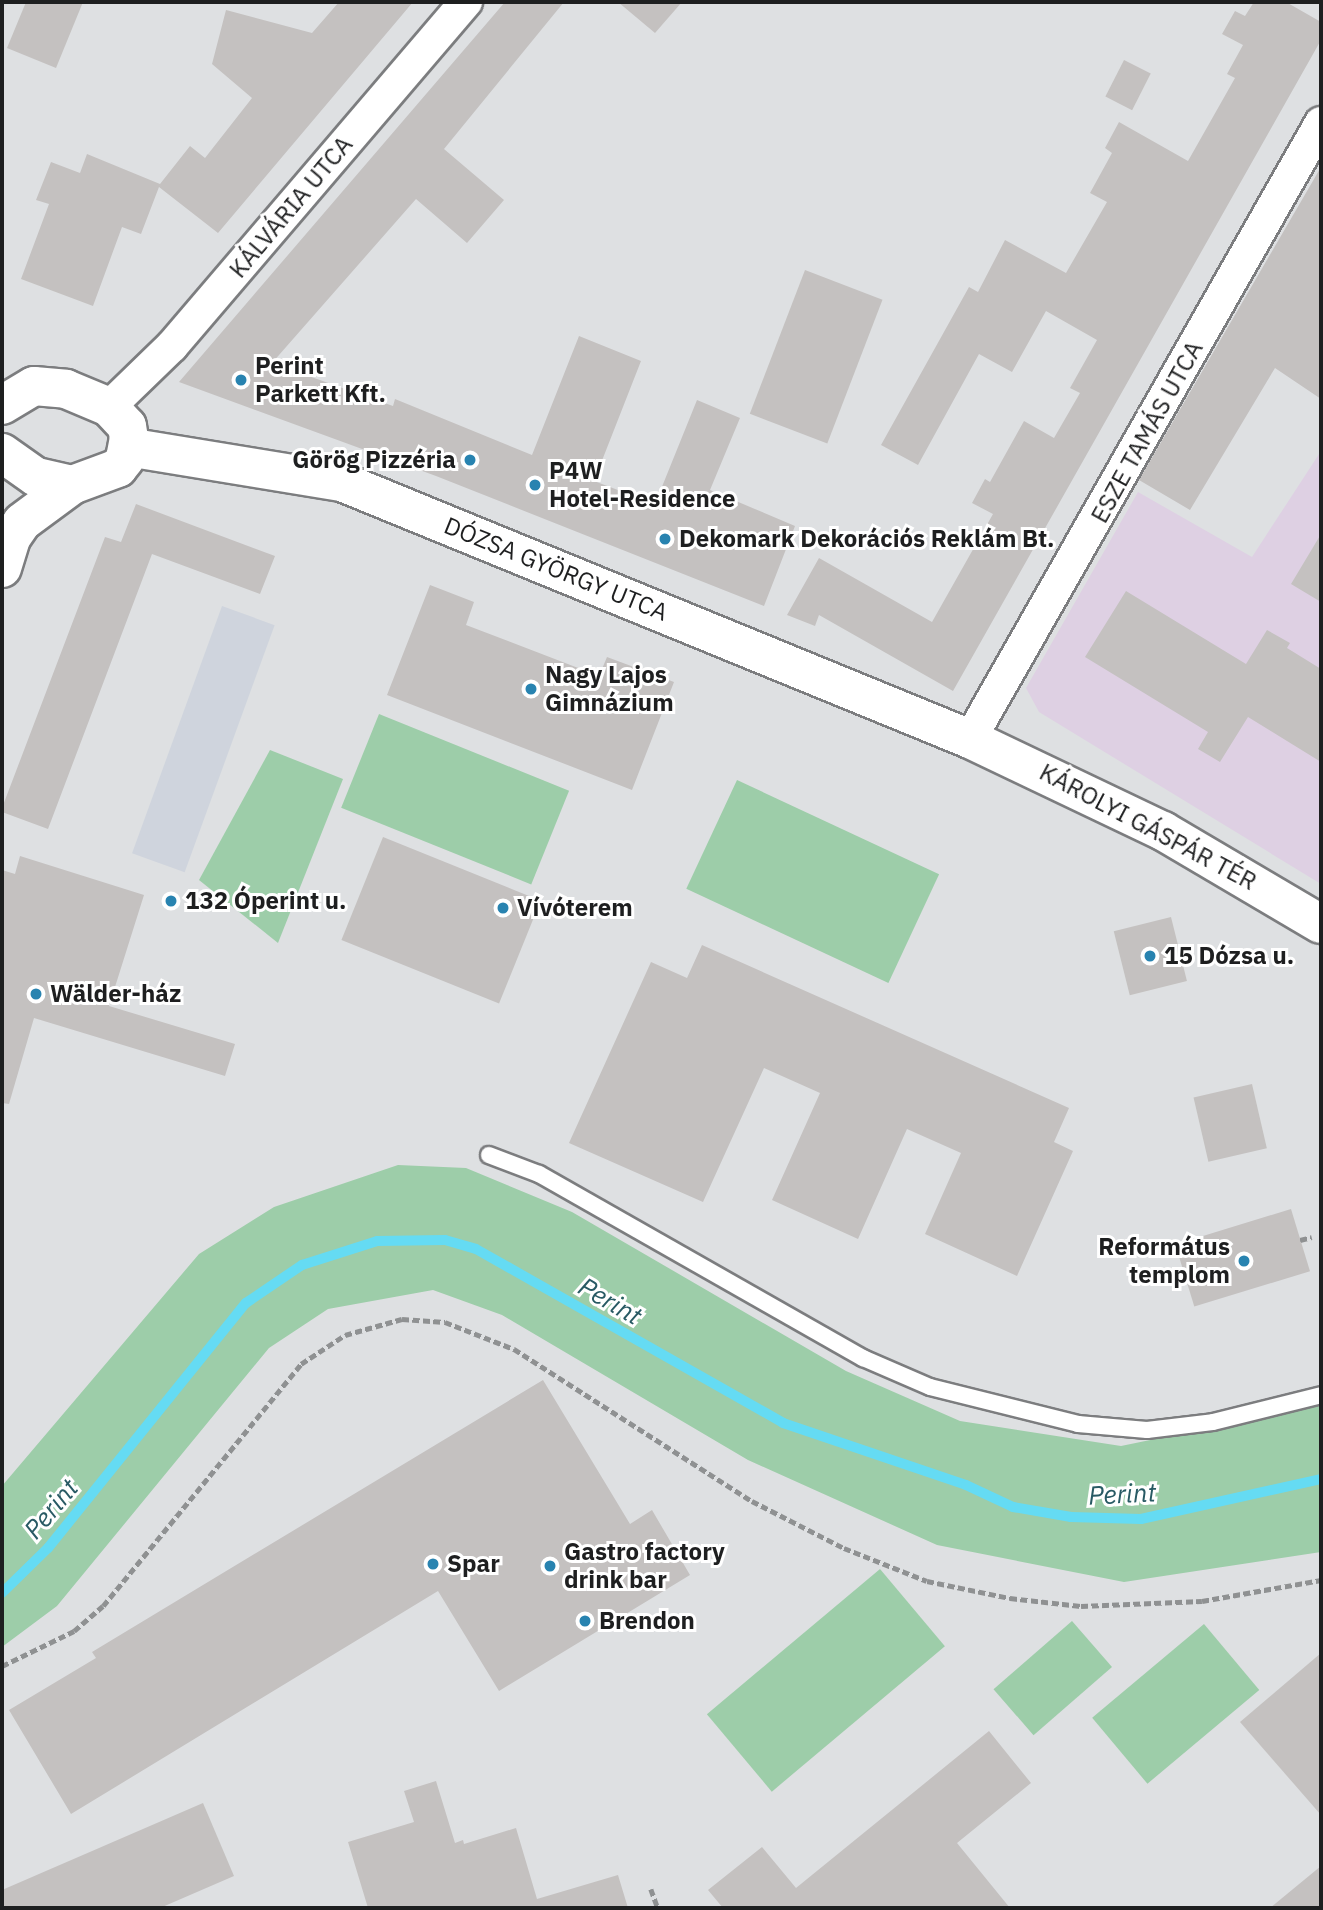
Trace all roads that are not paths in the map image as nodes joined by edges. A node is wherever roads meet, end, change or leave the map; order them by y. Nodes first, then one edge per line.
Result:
1 (466, 2) edge
2 (1321, 123) edge
3 (2, 404) edge
4 (109, 407) junction
5 (128, 447) junction
6 (2, 453) edge
7 (2, 459) edge
8 (72, 485) junction
9 (4, 559) edge
10 (970, 739) junction
11 (1321, 924) edge
12 (489, 1155) dead end
13 (1321, 1395) edge

1 - 4 street, KÁLVÁRIA UTCA
2 - 10 street, ESZE TAMÁS UTCA
3 - 4 street
4 - 5 street
5 - 8 street
5 - 10 street, DÓZSA GYÖRGY UTCA
6 - 8 street
7 - 9 street
8 - 9 street
10 - 11 street, KÁROLYI GÁSPÁR TÉR
12 - 13 lane

